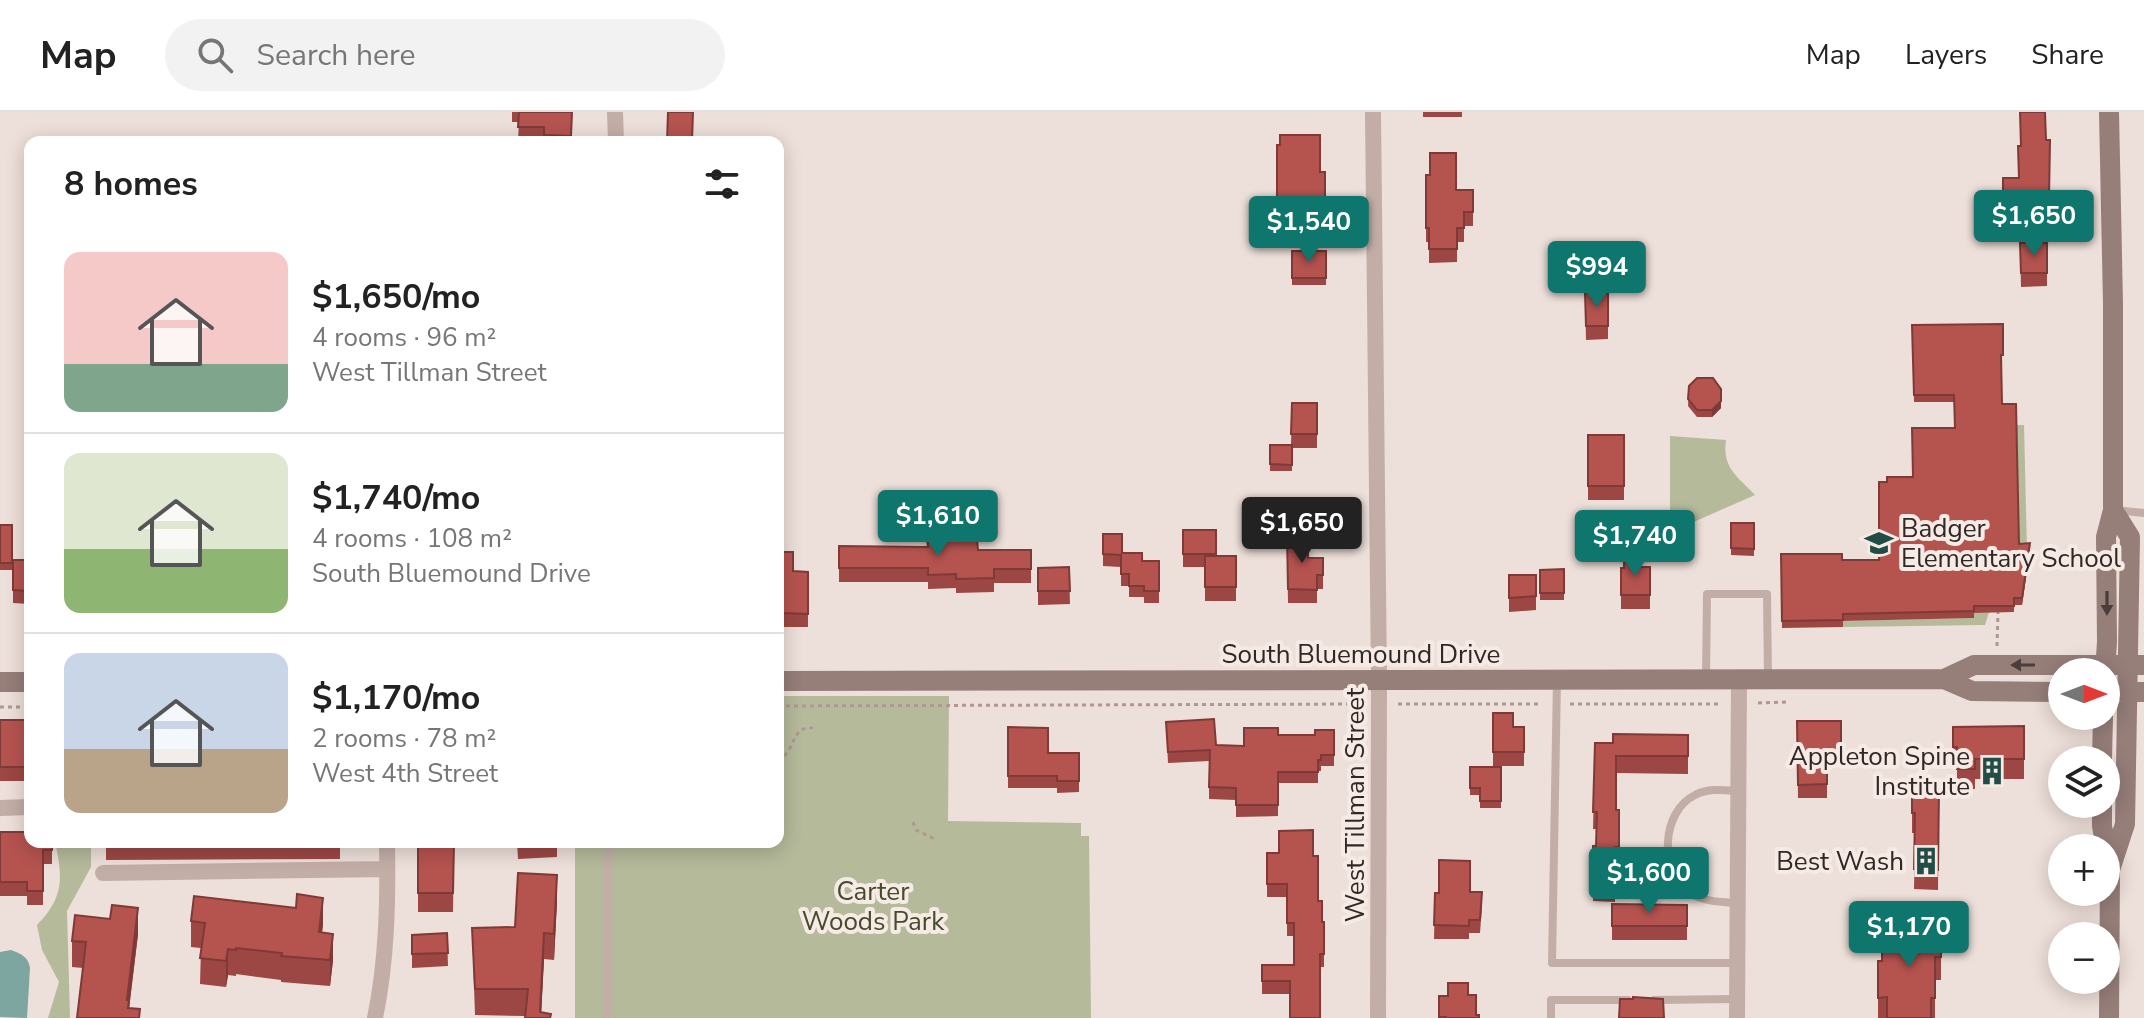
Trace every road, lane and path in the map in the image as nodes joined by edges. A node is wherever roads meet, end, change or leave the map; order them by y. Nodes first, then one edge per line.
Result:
1 (615, 112) edge
2 (1373, 112) edge
3 (2109, 112) edge
4 (616, 136) edge
5 (2113, 510) junction
6 (2144, 513) edge
7 (1998, 612) edge
8 (1997, 644) dead end
9 (2106, 658) edge
10 (2136, 665) edge
11 (2048, 667) edge
12 (1557, 679) junction
13 (1706, 679) junction
14 (1739, 679) junction
15 (1944, 679) junction
16 (1379, 680) junction
17 (1768, 680) junction
18 (784, 681) edge
19 (0, 682) edge
20 (24, 682) edge
21 (2048, 692) edge
22 (2136, 692) edge
23 (1787, 696) dead end
24 (1760, 703) dead end
25 (1379, 704) junction
26 (1556, 704) junction
27 (1722, 704) dead end
28 (784, 706) edge
29 (0, 707) edge
30 (24, 707) edge
31 (813, 728) dead end
32 (784, 756) edge
33 (1738, 791) junction
34 (24, 807) edge
35 (0, 808) edge
36 (913, 822) dead end
37 (935, 839) dead end
38 (2120, 839) edge
39 (387, 848) edge
40 (610, 848) edge
41 (387, 869) junction
42 (103, 873) dead end
43 (1737, 903) junction
44 (2110, 906) edge
45 (1737, 963) junction
46 (1737, 999) junction
47 (375, 1018) edge
48 (607, 1018) edge
49 (1378, 1018) edge
50 (1551, 1018) edge
51 (1737, 1018) edge
52 (2109, 1018) edge

1 - 4 street
2 - 16 street, West Tillman Street
3 - 5 main road
5 - 6 lane
5 -> 9 main road
5 - 10 main road
7 - 8 path
10 - 22 main road
11 -> 15 main road, South Bluemound Drive
12 - 13 main road, South Bluemound Drive
12 - 16 main road, South Bluemound Drive
12 - 26 lane
13 - 14 main road, South Bluemound Drive
13 - 17 lane
14 - 17 main road, South Bluemound Drive
14 - 33 street
15 - 17 main road, South Bluemound Drive
15 - 21 main road, South Bluemound Drive
16 - 18 main road, South Bluemound Drive
16 - 25 street, West Tillman Street
19 - 20 main road
22 - 38 main road
23 - 24 path
25 - 26 path
25 - 28 path
25 - 49 street, West Tillman Street
26 - 27 path
26 - 45 lane
29 - 30 path
31 - 32 path
33 - 43 street
33 - 43 lane
34 - 35 street
36 - 37 path
39 - 41 street
40 - 48 lane
41 - 42 street
41 - 47 street
43 - 45 street
44 - 52 main road
45 - 46 street
46 - 50 lane
46 - 51 street

